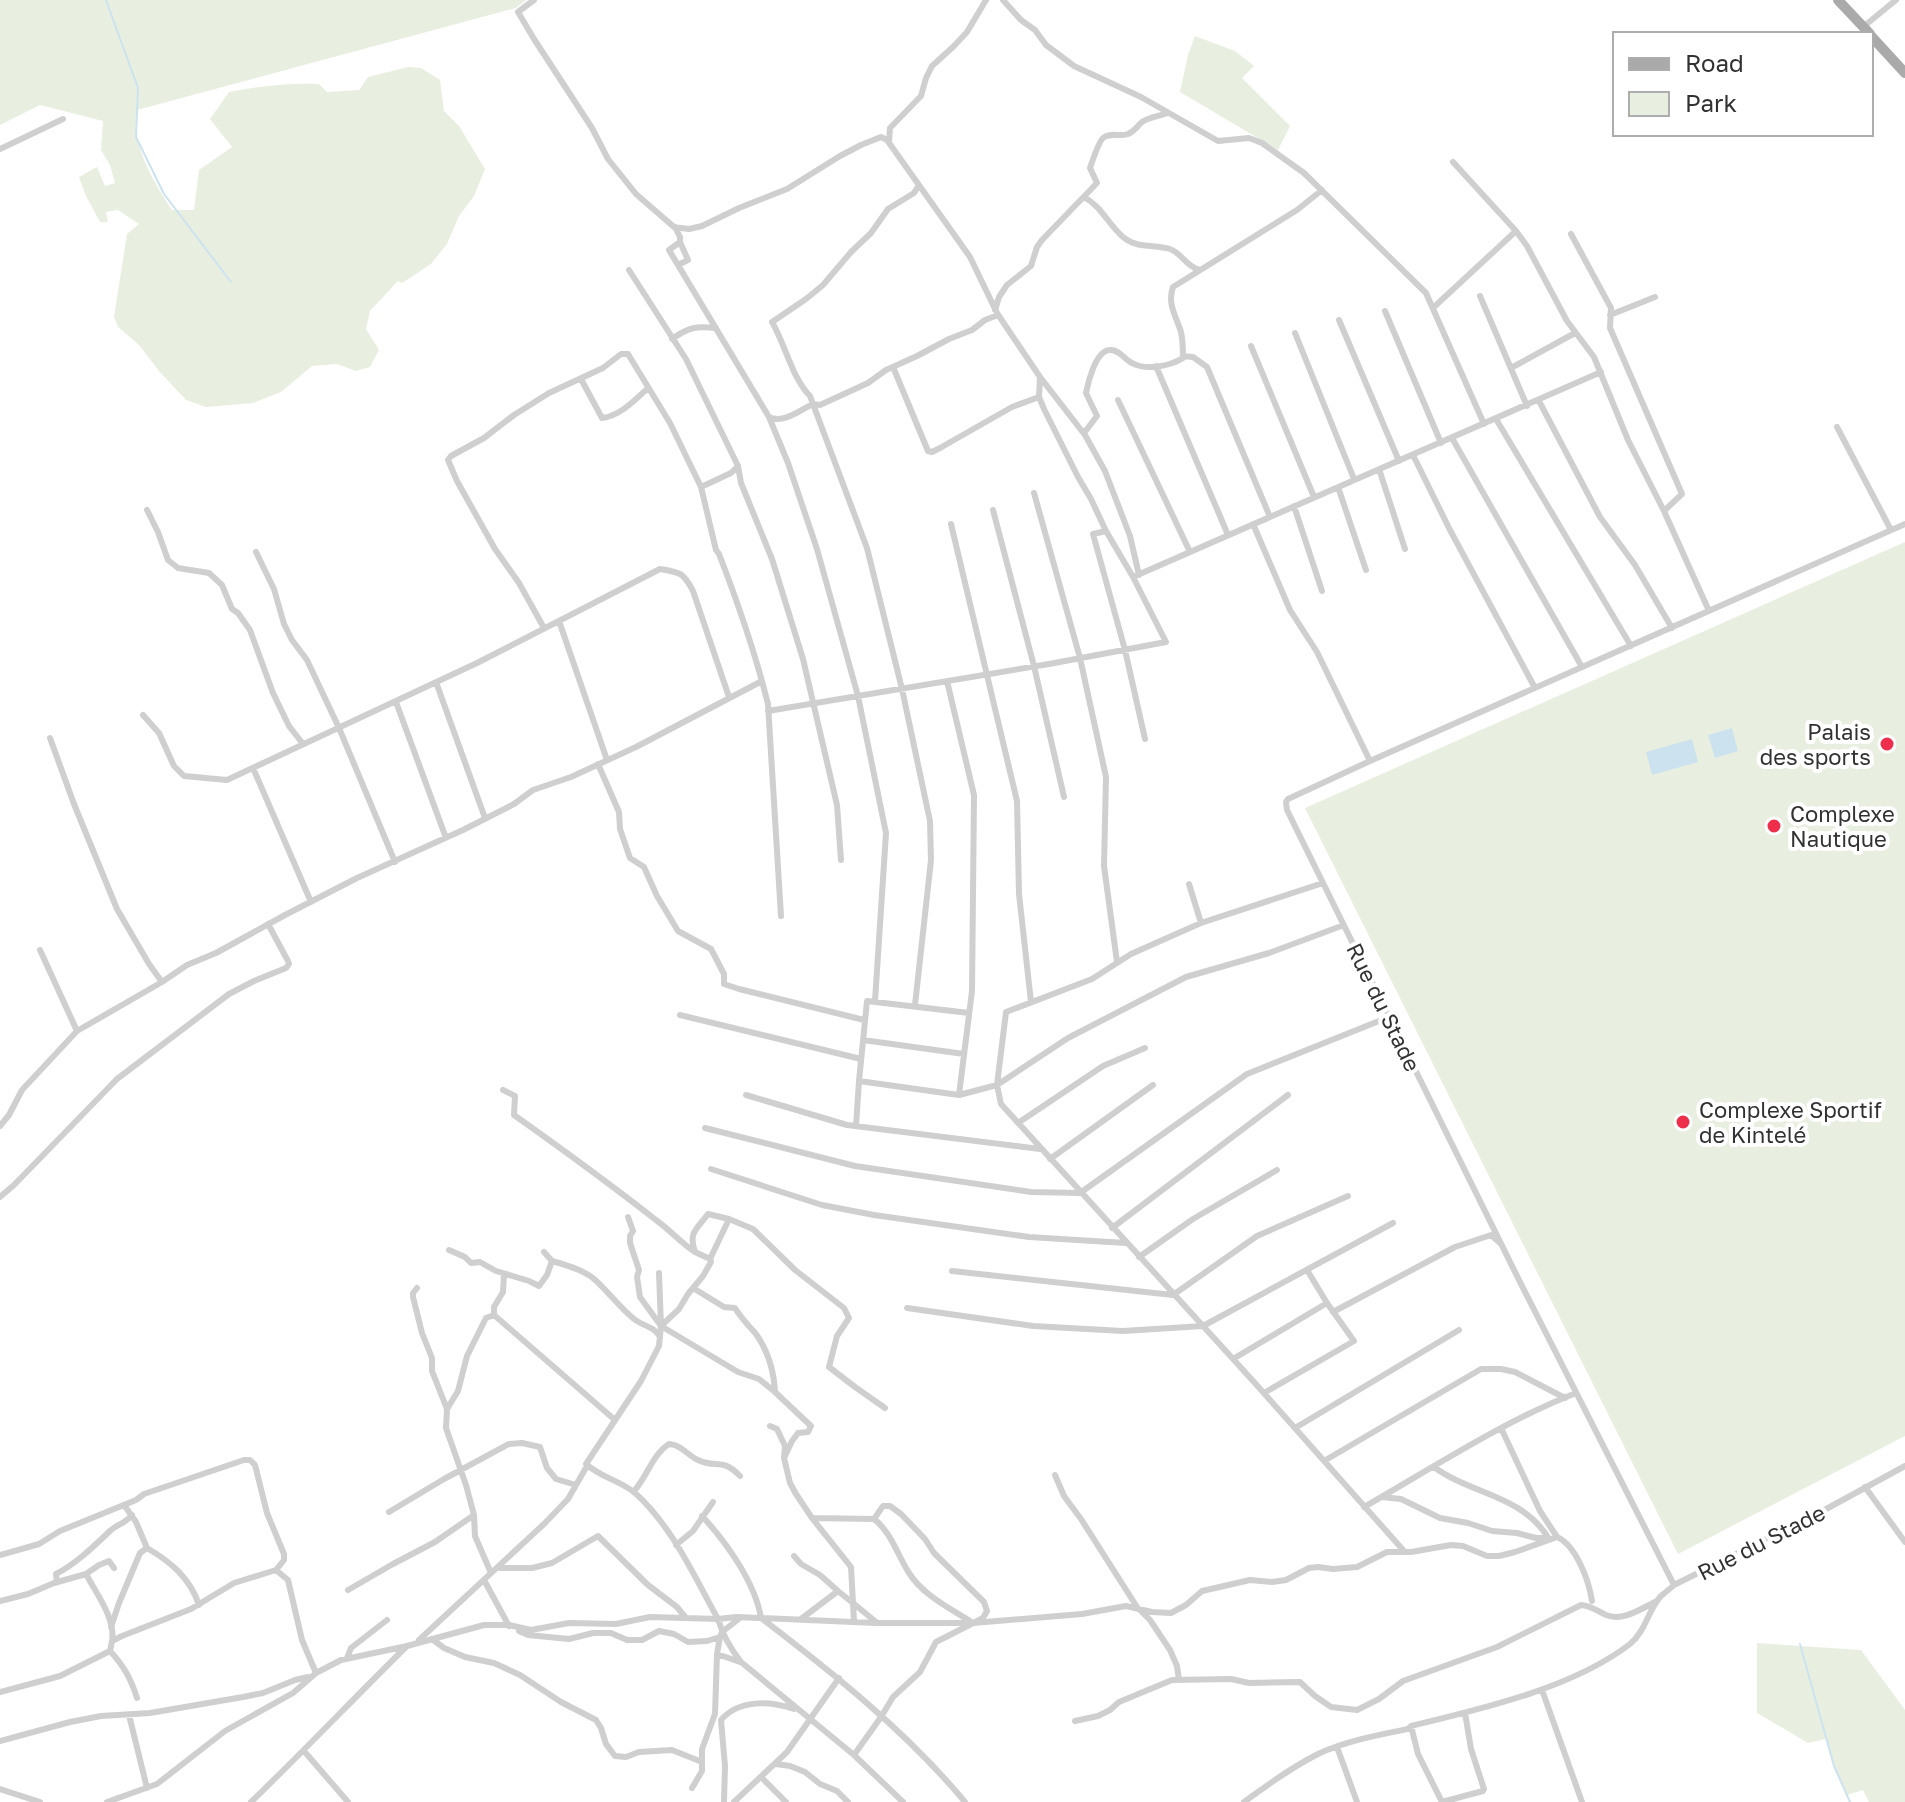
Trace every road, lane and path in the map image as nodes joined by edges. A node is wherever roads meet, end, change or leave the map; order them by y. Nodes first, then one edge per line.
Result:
1 (534, 0) edge
2 (986, 0) edge
3 (1003, 0) edge
4 (1838, 0) edge
5 (1896, 0) edge
6 (1868, 32) edge
7 (1873, 38) edge
8 (1905, 73) edge
9 (1168, 113) junction
10 (63, 119) dead end
11 (889, 142) junction
12 (0, 149) edge
13 (1453, 162) dead end
14 (919, 185) junction
15 (1322, 190) junction
16 (1084, 197) junction
17 (675, 227) junction
18 (1516, 231) junction
19 (1571, 234) dead end
20 (680, 242) junction
21 (1184, 262) junction
22 (678, 265) junction
23 (629, 270) dead end
24 (1200, 270) junction
25 (1180, 282) junction
26 (1480, 296) dead end
27 (1655, 297) dead end
28 (1434, 307) junction
29 (1385, 311) dead end
30 (997, 312) junction
31 (1610, 315) junction
32 (1339, 320) dead end
33 (716, 328) junction
34 (1295, 333) dead end
35 (1575, 333) junction
36 (672, 339) junction
37 (1251, 346) dead end
38 (1183, 356) junction
39 (1156, 366) junction
40 (893, 367) junction
41 (1511, 368) junction
42 (1601, 372) junction
43 (1040, 377) junction
44 (581, 379) junction
45 (648, 388) junction
46 (1039, 397) junction
47 (1118, 400) dead end
48 (1539, 401) junction
49 (1527, 406) junction
50 (816, 407) junction
51 (769, 417) junction
52 (1496, 419) junction
53 (1484, 424) junction
54 (1837, 427) dead end
55 (1084, 433) junction
56 (1452, 438) junction
57 (1441, 443) junction
58 (1413, 455) junction
59 (1399, 461) junction
60 (738, 466) junction
61 (1379, 469) junction
62 (1354, 479) junction
63 (701, 487) junction
64 (1338, 487) junction
65 (1034, 493) dead end
66 (1314, 497) junction
67 (1294, 506) junction
68 (147, 510) dead end
69 (993, 510) dead end
70 (1664, 511) junction
71 (1270, 517) junction
72 (951, 524) dead end
73 (1253, 524) junction
74 (1905, 524) edge
75 (1891, 530) junction
76 (1106, 531) junction
77 (1228, 535) junction
78 (1405, 549) dead end
79 (256, 552) dead end
80 (1190, 552) junction
81 (1366, 570) dead end
82 (1136, 576) junction
83 (1322, 591) dead end
84 (1709, 611) junction
85 (559, 621) junction
86 (544, 628) junction
87 (1672, 628) junction
88 (1631, 646) junction
89 (1125, 650) junction
90 (1080, 658) junction
91 (1034, 666) junction
92 (1582, 667) junction
93 (988, 674) junction
94 (762, 681) junction
95 (947, 681) junction
96 (436, 682) junction
97 (1535, 688) junction
98 (902, 689) junction
99 (858, 696) junction
100 (729, 697) junction
101 (396, 702) junction
102 (813, 703) junction
103 (768, 711) junction
104 (143, 715) dead end
105 (339, 728) junction
106 (50, 738) dead end
107 (1145, 739) dead end
108 (303, 744) junction
109 (607, 760) junction
110 (1370, 761) junction
111 (598, 764) junction
112 (253, 768) junction
113 (1064, 797) dead end
114 (485, 818) junction
115 (446, 838) junction
116 (841, 860) dead end
117 (395, 862) junction
118 (1323, 883) junction
119 (1189, 884) dead end
120 (311, 902) junction
121 (781, 916) dead end
122 (1201, 923) junction
123 (268, 924) junction
124 (1344, 925) junction
125 (40, 950) dead end
126 (1117, 962) junction
127 (162, 982) junction
128 (875, 1001) junction
129 (1031, 1002) junction
130 (915, 1005) junction
131 (969, 1013) junction
132 (680, 1015) dead end
133 (864, 1020) junction
134 (1379, 1021) dead end
135 (77, 1031) junction
136 (863, 1040) junction
137 (1145, 1048) dead end
138 (964, 1054) junction
139 (861, 1059) junction
140 (859, 1081) junction
141 (997, 1085) junction
142 (1153, 1085) dead end
143 (503, 1090) dead end
144 (746, 1095) dead end
145 (959, 1095) junction
146 (1288, 1095) dead end
147 (1018, 1123) junction
148 (0, 1126) edge
149 (856, 1126) junction
150 (705, 1128) dead end
151 (1041, 1149) junction
152 (1050, 1159) junction
153 (711, 1169) dead end
154 (1277, 1170) dead end
155 (1080, 1193) junction
156 (1348, 1196) dead end
157 (0, 1197) edge
158 (628, 1217) dead end
159 (729, 1219) junction
160 (1393, 1223) dead end
161 (1112, 1228) junction
162 (1126, 1243) junction
163 (1502, 1245) junction
164 (449, 1250) dead end
165 (544, 1252) dead end
166 (695, 1252) junction
167 (1139, 1257) junction
168 (710, 1259) junction
169 (552, 1261) junction
170 (1307, 1270) junction
171 (952, 1271) dead end
172 (659, 1273) dead end
173 (504, 1274) junction
174 (417, 1288) dead end
175 (693, 1288) junction
176 (1173, 1295) junction
177 (1327, 1303) junction
178 (907, 1308) dead end
179 (1333, 1312) junction
180 (494, 1315) junction
181 (661, 1326) junction
182 (1203, 1326) junction
183 (1459, 1330) dead end
184 (661, 1339) junction
185 (1233, 1359) junction
186 (775, 1392) junction
187 (1264, 1393) junction
188 (1576, 1393) junction
189 (1565, 1398) junction
190 (885, 1408) dead end
191 (447, 1409) junction
192 (615, 1420) junction
193 (770, 1426) dead end
194 (1295, 1428) junction
195 (1501, 1428) junction
196 (784, 1458) junction
197 (1324, 1461) junction
198 (587, 1466) junction
199 (1905, 1466) edge
200 (1434, 1467) junction
201 (461, 1470) junction
202 (595, 1471) junction
203 (1055, 1475) dead end
204 (740, 1476) dead end
205 (580, 1477) junction
206 (576, 1485) junction
207 (1865, 1487) junction
208 (634, 1491) junction
209 (1381, 1497) junction
210 (713, 1502) dead end
211 (124, 1505) junction
212 (1364, 1507) junction
213 (389, 1512) dead end
214 (132, 1515) junction
215 (474, 1515) junction
216 (702, 1516) junction
217 (812, 1518) junction
218 (874, 1519) junction
219 (1551, 1538) junction
220 (1905, 1542) edge
221 (676, 1545) junction
222 (147, 1548) junction
223 (1404, 1551) junction
224 (0, 1555) edge
225 (794, 1556) dead end
226 (114, 1568) dead end
227 (276, 1570) junction
228 (494, 1571) junction
229 (86, 1574) junction
230 (484, 1580) junction
231 (57, 1582) junction
232 (1674, 1585) junction
233 (348, 1590) dead end
234 (838, 1591) junction
235 (0, 1601) edge
236 (1592, 1601) dead end
237 (1657, 1601) junction
238 (853, 1603) junction
239 (199, 1605) junction
240 (1137, 1607) junction
241 (742, 1617) junction
242 (686, 1618) junction
243 (761, 1618) junction
244 (718, 1619) junction
245 (801, 1619) junction
246 (387, 1620) dead end
247 (854, 1621) junction
248 (876, 1623) junction
249 (973, 1623) junction
250 (509, 1625) junction
251 (111, 1627) junction
252 (721, 1634) junction
253 (432, 1639) junction
254 (112, 1641) junction
255 (416, 1642) junction
256 (407, 1646) junction
257 (110, 1651) junction
258 (717, 1654) junction
259 (347, 1658) junction
260 (741, 1662) junction
261 (313, 1675) junction
262 (839, 1678) junction
263 (1179, 1680) junction
264 (1542, 1690) junction
265 (0, 1692) edge
266 (137, 1698) dead end
267 (801, 1711) junction
268 (1465, 1713) junction
269 (129, 1715) junction
270 (881, 1717) junction
271 (811, 1720) junction
272 (1075, 1721) dead end
273 (1411, 1726) junction
274 (0, 1741) edge
275 (1337, 1747) junction
276 (304, 1751) junction
277 (854, 1755) junction
278 (702, 1762) junction
279 (776, 1764) junction
280 (762, 1778) junction
281 (147, 1788) junction
282 (692, 1788) dead end
283 (0, 1789) edge
284 (40, 1802) edge
285 (107, 1802) edge
286 (251, 1802) edge
287 (348, 1802) edge
288 (724, 1802) edge
289 (734, 1802) edge
290 (786, 1802) edge
291 (848, 1802) edge
292 (903, 1802) edge
293 (965, 1802) edge
294 (1244, 1802) edge
295 (1357, 1802) edge
296 (1442, 1802) edge
297 (1582, 1802) edge

1 - 17 street
2 - 11 street
3 - 9 street
4 - 6 main road
5 - 6 street
7 - 8 main road
9 - 15 street
9 - 16 street
10 - 12 street
11 - 14 street
11 - 17 street
13 - 18 street
14 - 30 street
14 - 50 street
15 - 24 street
15 - 28 street
16 - 21 street
16 - 30 street
17 - 20 street
18 - 28 street
18 - 35 street
19 - 31 street
20 - 22 street
20 - 22 street
21 - 24 street
21 - 25 street
22 - 33 street
23 - 36 street
24 - 25 street
25 - 38 street
26 - 41 street
27 - 31 street
28 - 53 street
29 - 57 street
30 - 40 street
30 - 43 street
31 - 70 street
32 - 59 street
33 - 36 street
33 - 51 street
34 - 62 street
35 - 41 street
35 - 42 street
36 - 60 street
37 - 66 street
38 - 39 street
38 - 71 street
39 - 55 street
39 - 77 street
40 - 46 street
40 - 50 street
41 - 49 street
42 - 48 street
42 - 70 street
43 - 46 street
43 - 55 street
44 - 45 street
44 - 45 street
44 - 86 street
45 - 63 street
46 - 76 street
47 - 80 street
48 - 49 street
48 - 87 street
49 - 52 street
50 - 51 street
50 - 98 street
51 - 99 street
52 - 53 street
52 - 88 street
53 - 56 street
54 - 75 street
55 - 82 street
56 - 57 street
56 - 92 street
57 - 58 street
58 - 59 street
58 - 97 street
59 - 61 street
60 - 63 street
60 - 102 street
61 - 62 street
61 - 78 street
62 - 64 street
63 - 94 street
64 - 66 street
64 - 81 street
65 - 90 street
66 - 67 street
67 - 71 street
67 - 83 street
68 - 108 street
69 - 91 street
70 - 84 street
71 - 73 street
72 - 93 street
73 - 77 street
73 - 110 street
74 - 75 street, Rue du Stade
75 - 84 street, Rue du Stade
76 - 82 street
76 - 89 street
77 - 80 street
79 - 105 street
80 - 82 street
82 - 89 street
84 - 87 street, Rue du Stade
85 - 86 street
85 - 100 street
85 - 109 street
86 - 96 street
87 - 88 street, Rue du Stade
88 - 92 street, Rue du Stade
89 - 90 street
89 - 107 street
90 - 91 street
90 - 126 street
91 - 93 street
91 - 113 street
92 - 97 street, Rue du Stade
93 - 95 street
93 - 129 street
94 - 100 street
94 - 103 street
95 - 98 street
95 - 131 street
96 - 101 street
96 - 114 street
97 - 110 street, Rue du Stade
98 - 99 street
98 - 130 street
99 - 102 street
99 - 128 street
100 - 109 street
101 - 105 street
101 - 115 street
102 - 103 street
102 - 116 street
103 - 121 street
104 - 112 street
105 - 108 street
105 - 117 street
106 - 127 street
108 - 112 street
109 - 111 street
110 - 118 street, Rue du Stade
111 - 114 street
111 - 133 street
112 - 120 street
114 - 115 street
115 - 117 street
117 - 120 street
118 - 122 street
118 - 124 street, Rue du Stade
119 - 122 street
120 - 123 street
122 - 126 street
123 - 127 street
123 - 157 street
124 - 141 street
124 - 163 street, Rue du Stade
125 - 135 street
126 - 129 street
127 - 135 street
128 - 130 street
128 - 133 street
129 - 141 street
130 - 131 street
131 - 138 street
132 - 139 street
133 - 136 street
134 - 155 street
135 - 148 street
136 - 138 street
136 - 139 street
137 - 147 street
138 - 145 street
139 - 140 street
140 - 145 street
140 - 149 street
141 - 145 street
141 - 147 street
142 - 152 street
143 - 166 street
144 - 149 street
146 - 161 street
147 - 151 street
149 - 151 street
150 - 155 street
151 - 152 street
152 - 155 street
153 - 162 street
154 - 167 street
155 - 161 street
156 - 176 street
158 - 181 street
159 - 166 street
159 - 168 street
159 - 190 street
160 - 170 street
161 - 162 street
162 - 167 street
163 - 179 street
163 - 188 street, Rue du Stade
164 - 173 street
165 - 169 street
166 - 168 street
167 - 176 street
168 - 175 street
169 - 173 street
169 - 184 street
170 - 177 street
170 - 182 street
171 - 176 street
172 - 181 street
173 - 180 street
174 - 191 street
175 - 181 street
175 - 186 street
176 - 182 street
177 - 179 street
177 - 185 street
178 - 182 street
179 - 187 street
180 - 191 street
180 - 192 street
181 - 184 street
181 - 186 street
182 - 185 street
183 - 194 street
184 - 192 street
185 - 187 street
186 - 196 street
187 - 194 street
188 - 189 street
188 - 232 street, Rue du Stade
189 - 195 street
189 - 197 street
191 - 201 street
192 - 198 street
193 - 196 street
194 - 197 street
195 - 200 street
195 - 219 street
196 - 217 street
197 - 212 street
198 - 202 street
198 - 205 street
199 - 207 street, Rue du Stade
200 - 209 street
200 - 219 street
201 - 206 street
201 - 213 street
201 - 215 street
202 - 205 street
202 - 208 street
203 - 240 street
204 - 208 street
205 - 206 street
206 - 228 street
207 - 220 street
207 - 232 street, Rue du Stade
208 - 221 street
209 - 212 street
209 - 219 street
210 - 216 street
211 - 214 street
211 - 224 street
211 - 227 street
212 - 223 street
214 - 222 street
214 - 231 street
215 - 228 street
215 - 233 street
216 - 221 street
216 - 243 street
217 - 218 street
217 - 238 street
218 - 249 street
218 - 249 street
219 - 223 street
219 - 236 street
221 - 244 street
222 - 239 street
222 - 251 street
223 - 240 street
225 - 234 street
226 - 229 street
227 - 239 street
227 - 261 street
228 - 230 street
228 - 242 street
229 - 231 street
229 - 251 street
230 - 250 street
230 - 255 street
231 - 235 street
232 - 237 street
234 - 238 street
234 - 245 street
237 - 263 street
237 - 264 street
238 - 247 street
238 - 248 street
239 - 254 street
240 - 249 street
240 - 263 street
241 - 243 street
241 - 244 street
241 - 252 street
242 - 244 street
242 - 250 street
243 - 245 street
243 - 262 street
244 - 252 street
245 - 247 street
246 - 259 street
247 - 248 street
248 - 249 street
249 - 270 street
250 - 252 street
250 - 253 street
251 - 254 street
252 - 258 street
252 - 260 street
253 - 255 street
253 - 278 street
254 - 257 street
255 - 256 street
256 - 259 street
256 - 276 street
257 - 265 street
257 - 266 street
258 - 260 street
258 - 278 street
259 - 261 street
260 - 267 street
261 - 269 street
261 - 281 street
262 - 270 street
262 - 271 street
263 - 272 street
264 - 268 street
264 - 297 street
267 - 271 street
267 - 288 street
268 - 273 street
268 - 296 street
269 - 274 street
269 - 281 street
270 - 277 street
270 - 293 street
271 - 277 street
271 - 279 street
273 - 275 street
273 - 296 street
275 - 294 street
275 - 295 street
276 - 286 street
276 - 287 street
277 - 292 street
278 - 282 street
279 - 280 street
279 - 291 street
280 - 289 street
280 - 290 street
281 - 285 street
283 - 284 street

